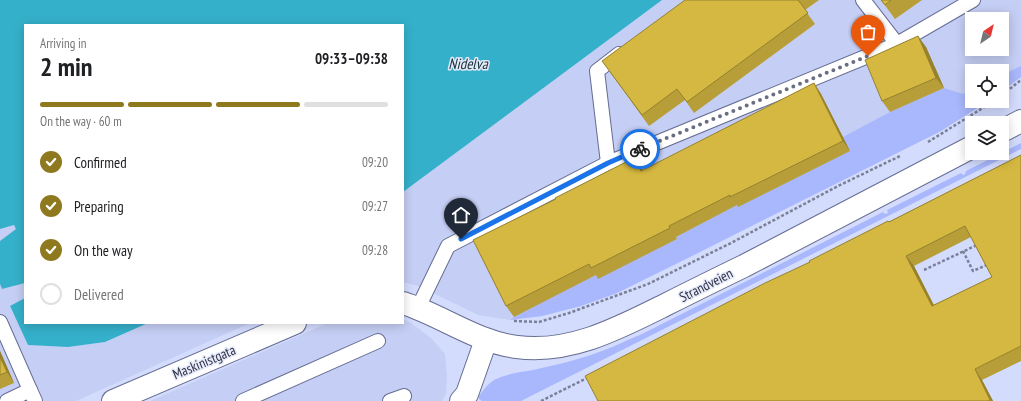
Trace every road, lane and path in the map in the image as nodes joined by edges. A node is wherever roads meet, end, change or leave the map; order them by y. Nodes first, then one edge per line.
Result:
1 (863, 0) edge
2 (973, 0) edge
3 (897, 44) junction
4 (628, 48) edge
5 (1021, 80) edge
6 (1009, 89) edge
7 (983, 108) edge
8 (1021, 121) edge
9 (1009, 127) edge
10 (926, 143) dead end
11 (965, 151) edge
12 (906, 154) dead end
13 (608, 163) junction
14 (978, 244) edge
15 (963, 251) junction
16 (995, 261) edge
17 (924, 270) dead end
18 (410, 305) edge
19 (511, 321) dead end
20 (0, 322) edge
21 (293, 324) edge
22 (486, 340) junction
23 (378, 341) dead end
24 (591, 376) edge
25 (32, 396) edge
26 (404, 396) dead end
27 (7, 401) edge
28 (113, 401) edge
29 (243, 401) edge
30 (390, 401) edge
31 (461, 401) edge
32 (541, 401) edge

1 - 3 lane
2 - 3 lane
3 - 13 lane
4 - 13 lane
5 - 6 path
7 - 10 path
8 - 9 main road
11 - 22 main road, Strandveien
12 - 19 path
13 - 18 lane
14 - 15 path
15 - 16 path
15 - 17 path
18 - 22 main road
20 - 25 lane
21 - 28 main road, Maskinistgata
22 - 31 main road
23 - 29 lane
24 - 32 path
25 - 27 lane
26 - 30 lane

